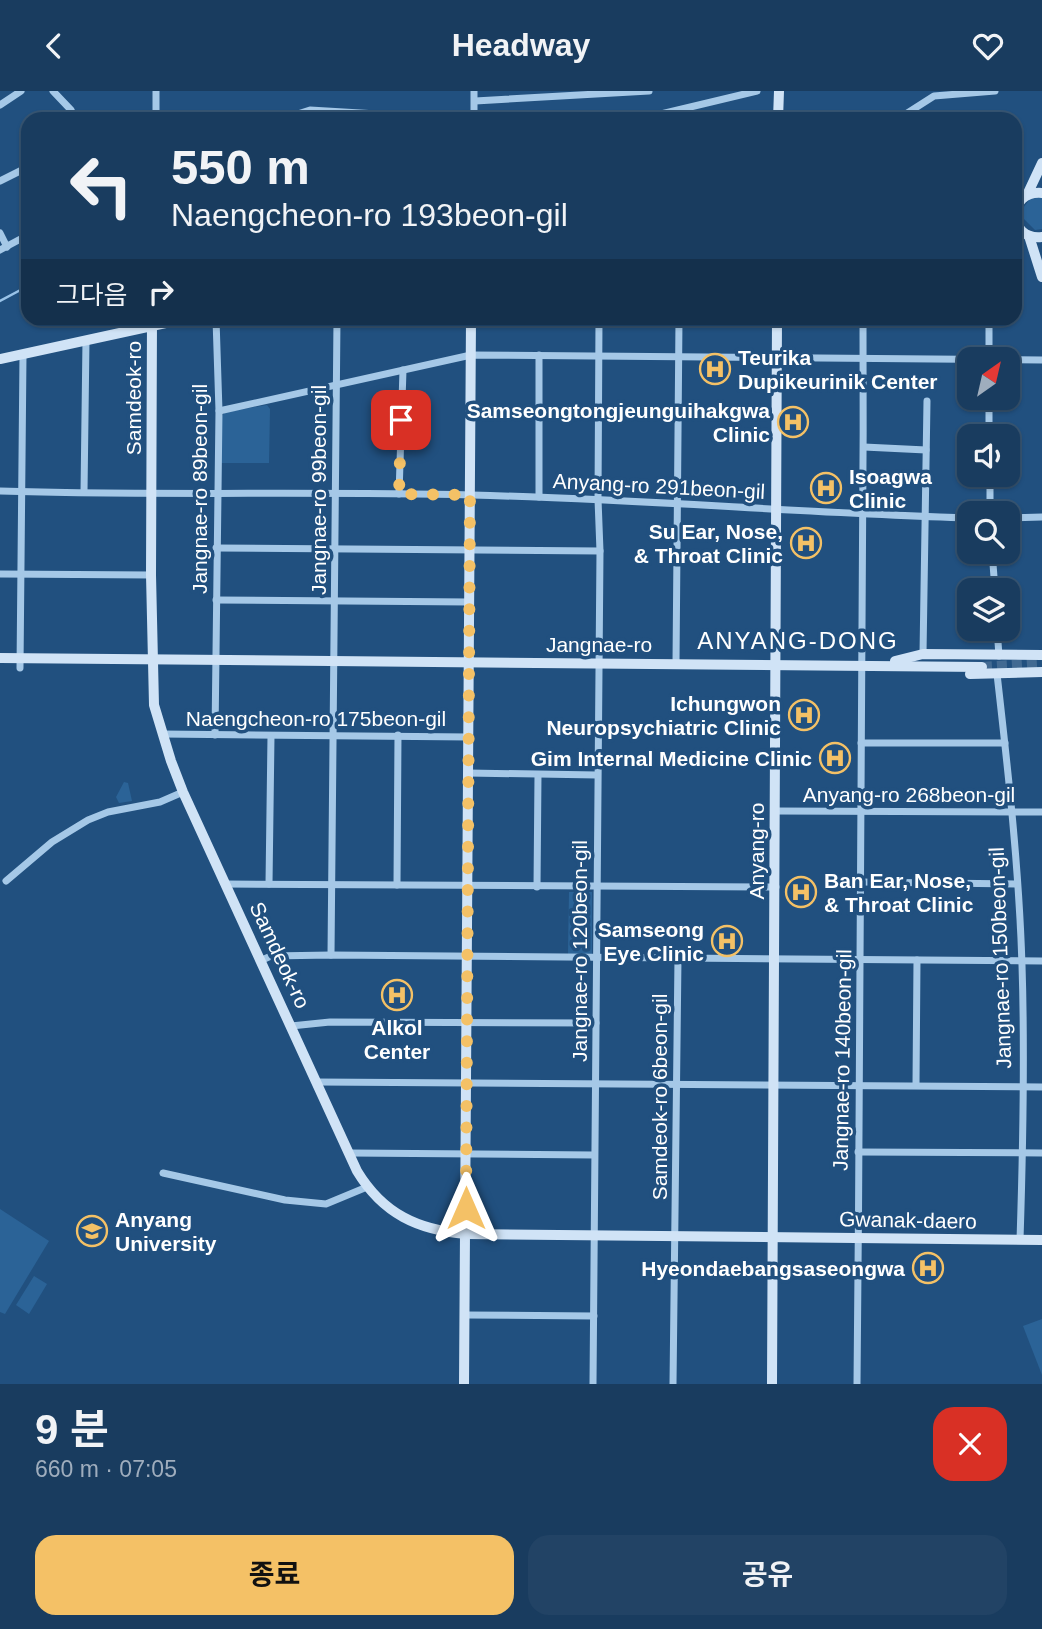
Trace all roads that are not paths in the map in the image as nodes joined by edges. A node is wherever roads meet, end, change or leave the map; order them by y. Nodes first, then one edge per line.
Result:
1 (21, 91) edge
2 (53, 91) edge
3 (156, 91) edge
4 (474, 91) edge
5 (649, 91) edge
6 (757, 91) edge
7 (779, 91) edge
8 (995, 91) edge
9 (638, 92) edge
10 (589, 93) edge
11 (475, 101) junction
12 (0, 105) edge
13 (72, 112) edge
14 (156, 112) edge
15 (304, 112) edge
16 (344, 112) edge
17 (474, 112) edge
18 (669, 112) edge
19 (778, 112) edge
20 (909, 112) edge
21 (1042, 163) edge
22 (21, 170) edge
23 (0, 181) edge
24 (1042, 193) edge
25 (1022, 197) edge
26 (1022, 199) edge
27 (1022, 230) edge
28 (0, 233) edge
29 (1029, 236) junction
30 (1042, 237) edge
31 (21, 239) edge
32 (3, 249) edge
33 (1042, 277) edge
34 (137, 326) edge
35 (152, 326) edge
36 (216, 326) edge
37 (337, 326) edge
38 (471, 326) edge
39 (599, 326) edge
40 (679, 326) edge
41 (777, 326) edge
42 (863, 326) edge
43 (989, 326) edge
44 (86, 340) junction
45 (989, 347) edge
46 (23, 355) junction
47 (471, 355) junction
48 (539, 355) junction
49 (599, 355) junction
50 (679, 357) junction
51 (776, 358) junction
52 (957, 358) edge
53 (0, 359) edge
54 (863, 359) junction
55 (1020, 359) edge
56 (1042, 360) edge
57 (403, 370) junction
58 (336, 386) junction
59 (927, 401) dead end
60 (219, 411) junction
61 (864, 447) junction
62 (926, 450) junction
63 (0, 491) edge
64 (21, 492) junction
65 (84, 492) junction
66 (151, 492) junction
67 (217, 493) junction
68 (335, 493) junction
69 (399, 494) junction
70 (470, 495) junction
71 (539, 497) junction
72 (598, 499) junction
73 (678, 502) junction
74 (776, 511) junction
75 (863, 514) junction
76 (925, 516) junction
77 (957, 517) edge
78 (1042, 517) edge
79 (1020, 518) edge
80 (216, 548) junction
81 (335, 550) junction
82 (469, 550) junction
83 (600, 551) junction
84 (0, 574) edge
85 (21, 574) junction
86 (150, 575) junction
87 (216, 600) junction
88 (335, 601) junction
89 (469, 602) junction
90 (998, 641) edge
91 (923, 654) junction
92 (1042, 655) edge
93 (999, 656) junction
94 (0, 658) edge
95 (152, 660) junction
96 (217, 660) junction
97 (334, 661) junction
98 (470, 663) junction
99 (676, 663) junction
100 (20, 664) junction
101 (599, 665) junction
102 (863, 665) junction
103 (880, 665) junction
104 (776, 666) junction
105 (982, 667) tunnel mouth
106 (1042, 672) edge
107 (997, 674) junction
108 (162, 734) junction
109 (215, 735) junction
110 (271, 736) junction
111 (333, 736) junction
112 (398, 736) junction
113 (469, 737) junction
114 (861, 743) junction
115 (1005, 743) junction
116 (468, 773) junction
117 (538, 775) junction
118 (597, 775) junction
119 (183, 792) junction
120 (860, 810) junction
121 (776, 811) junction
122 (1010, 812) junction
123 (1042, 812) edge
124 (6, 881) dead end
125 (860, 881) junction
126 (226, 884) junction
127 (269, 884) junction
128 (1017, 884) junction
129 (332, 885) junction
130 (397, 885) junction
131 (468, 885) junction
132 (537, 887) junction
133 (596, 887) junction
134 (776, 887) junction
135 (331, 955) junction
136 (467, 956) junction
137 (596, 957) junction
138 (678, 958) junction
139 (775, 959) junction
140 (861, 959) junction
141 (262, 960) junction
142 (917, 960) junction
143 (1022, 961) junction
144 (1042, 961) edge
145 (466, 1023) junction
146 (596, 1023) junction
147 (292, 1026) junction
148 (317, 1082) junction
149 (467, 1085) junction
150 (596, 1085) junction
151 (916, 1085) junction
152 (676, 1086) junction
153 (774, 1086) junction
154 (859, 1086) junction
155 (1022, 1087) junction
156 (1042, 1087) edge
157 (858, 1152) junction
158 (350, 1153) junction
159 (1023, 1153) junction
160 (1042, 1153) edge
161 (466, 1155) junction
162 (594, 1155) junction
163 (163, 1173) dead end
164 (367, 1187) junction
165 (467, 1234) junction
166 (676, 1236) junction
167 (593, 1237) junction
168 (773, 1237) junction
169 (858, 1239) junction
170 (1020, 1240) junction
171 (1042, 1240) edge
172 (466, 1315) junction
173 (594, 1316) junction
174 (464, 1384) edge
175 (593, 1384) edge
176 (673, 1384) edge
177 (772, 1384) edge
178 (857, 1384) edge

1 - 12 street
2 - 13 street
3 - 14 street
4 - 11 street
5 - 9 street
6 - 18 street
7 - 19 street
8 - 20 street
9 - 10 street
10 - 11 street
11 - 17 street
15 - 16 street
21 - 25 street
22 - 23 street
24 - 26 street
27 - 29 street
28 - 32 street
29 - 30 street
29 - 33 street
31 - 32 street
34 - 44 street
35 - 66 street, Samdeok-ro
36 - 60 street, Jangnae-ro 89beon-gil
37 - 58 street, Jangnae-ro 99beon-gil
38 - 47 street
39 - 49 street, Jangnae-ro 120beon-gil
40 - 50 street
41 - 51 street, Anyang-ro
42 - 54 street, Jangnae-ro 140beon-gil
43 - 45 street
44 - 46 street
44 - 65 street
46 - 53 street
46 - 64 street
47 - 48 street
47 - 57 street
47 - 70 street
48 - 49 street
48 - 71 street, Anyang-ro 291beon-gil
49 - 50 street
49 - 72 street, Jangnae-ro 120beon-gil
50 - 51 street
50 - 73 street
51 - 54 street
51 - 74 street, Anyang-ro
52 - 54 street
54 - 61 street, Jangnae-ro 140beon-gil
55 - 56 street
57 - 58 street
57 - 69 street
58 - 60 street
58 - 68 street, Jangnae-ro 99beon-gil
59 - 62 street
60 - 67 street, Jangnae-ro 89beon-gil
61 - 62 street
61 - 75 street, Jangnae-ro 140beon-gil
62 - 76 street
63 - 64 street, Anyang-ro 291beon-gil
64 - 65 street, Anyang-ro 291beon-gil
64 - 85 street
65 - 66 street, Anyang-ro 291beon-gil
66 - 67 street, Anyang-ro 291beon-gil
66 - 86 street, Samdeok-ro
67 - 68 street, Anyang-ro 291beon-gil
67 - 80 street, Jangnae-ro 89beon-gil
68 - 69 street, Anyang-ro 291beon-gil
68 - 81 street, Jangnae-ro 99beon-gil
69 - 70 street, Anyang-ro 291beon-gil
70 - 71 street, Anyang-ro 291beon-gil
70 - 82 street
71 - 72 street, Anyang-ro 291beon-gil
72 - 73 street, Anyang-ro 291beon-gil
72 - 83 street, Jangnae-ro 120beon-gil
73 - 74 street, Anyang-ro 291beon-gil
73 - 99 street
74 - 75 street, Anyang-ro 291beon-gil
74 - 104 street, Anyang-ro
75 - 76 street, Anyang-ro 291beon-gil
75 - 102 street, Jangnae-ro 140beon-gil
76 - 77 street, Anyang-ro 291beon-gil
76 - 91 street
78 - 79 street
80 - 81 street
80 - 87 street, Jangnae-ro 89beon-gil
81 - 82 street
81 - 88 street, Jangnae-ro 99beon-gil
82 - 83 street
82 - 89 street
83 - 101 street, Jangnae-ro 120beon-gil
84 - 85 street
85 - 86 street
85 - 100 street
86 - 95 street, Samdeok-ro
87 - 88 street
87 - 96 street, Jangnae-ro 89beon-gil
88 - 89 street
88 - 97 street, Jangnae-ro 99beon-gil
89 - 98 street
90 - 93 street
91 - 93 street
91 - 103 street
92 - 93 street
94 - 100 street, Jangnae-ro
95 - 96 street, Jangnae-ro
95 - 100 street, Jangnae-ro
95 - 108 street, Samdeok-ro
96 - 97 street, Jangnae-ro
96 - 109 street
97 - 98 street, Jangnae-ro
97 - 111 street, Jangnae-ro 99beon-gil
98 - 101 street, Jangnae-ro
98 - 113 street
99 - 101 street, Jangnae-ro
99 - 104 street, Jangnae-ro
101 - 118 street, Jangnae-ro 120beon-gil
102 - 103 street, Jangnae-ro
102 - 104 street, Jangnae-ro
102 - 114 street, Jangnae-ro 140beon-gil
103 - 105 street, Jangnae-ro
103 - 107 street
104 - 121 street, Anyang-ro
106 - 107 street
107 - 115 street, Jangnae-ro 150beon-gil
108 - 109 street, Naengcheon-ro 175beon-gil
108 - 119 street, Samdeok-ro
109 - 110 street, Naengcheon-ro 175beon-gil
110 - 111 street, Naengcheon-ro 175beon-gil
110 - 127 street
111 - 112 street, Naengcheon-ro 175beon-gil
111 - 129 street, Jangnae-ro 99beon-gil
112 - 113 street, Naengcheon-ro 175beon-gil
112 - 130 street
113 - 116 street
114 - 115 street
114 - 120 street, Jangnae-ro 140beon-gil
115 - 122 street, Jangnae-ro 150beon-gil
116 - 117 street
116 - 131 street
117 - 118 street
117 - 132 street
118 - 133 street, Jangnae-ro 120beon-gil
119 - 124 street
119 - 126 street, Samdeok-ro
120 - 121 street, Anyang-ro 268beon-gil
120 - 122 street, Anyang-ro 268beon-gil
120 - 125 street, Jangnae-ro 140beon-gil
121 - 134 street, Anyang-ro
122 - 123 street, Anyang-ro 268beon-gil
122 - 128 street, Jangnae-ro 150beon-gil
125 - 128 street
125 - 140 street, Jangnae-ro 140beon-gil
126 - 127 street
126 - 141 street, Samdeok-ro
127 - 129 street
128 - 143 street, Jangnae-ro 150beon-gil
129 - 130 street
129 - 135 street, Jangnae-ro 99beon-gil
130 - 131 street
131 - 132 street
131 - 136 street
132 - 133 street
133 - 134 street
133 - 137 street, Jangnae-ro 120beon-gil
134 - 139 street, Anyang-ro
135 - 136 street
135 - 141 street
136 - 137 street
136 - 145 street
137 - 138 street
137 - 146 street, Jangnae-ro 120beon-gil
138 - 139 street
138 - 152 street, Samdeok-ro 6beon-gil
139 - 140 street
139 - 153 street, Anyang-ro
140 - 142 street
140 - 154 street, Jangnae-ro 140beon-gil
141 - 147 street, Samdeok-ro
142 - 143 street
142 - 151 street
143 - 144 street
143 - 155 street, Jangnae-ro 150beon-gil
145 - 146 street
145 - 147 street
145 - 149 street
146 - 150 street, Jangnae-ro 120beon-gil
147 - 148 street, Samdeok-ro
148 - 149 street
148 - 158 street, Samdeok-ro
149 - 150 street
149 - 161 street
150 - 152 street
150 - 162 street, Jangnae-ro 120beon-gil
151 - 154 street
151 - 155 street
152 - 153 street
152 - 166 street, Samdeok-ro 6beon-gil
153 - 154 street
153 - 168 street, Anyang-ro
154 - 157 street, Jangnae-ro 140beon-gil
155 - 156 street
155 - 159 street, Jangnae-ro 150beon-gil
157 - 159 street
157 - 169 street, Jangnae-ro 140beon-gil
158 - 161 street
158 - 164 street, Samdeok-ro
159 - 160 street
159 - 170 street, Jangnae-ro 150beon-gil
161 - 162 street
161 - 165 street
162 - 167 street, Jangnae-ro 120beon-gil
163 - 164 street
164 - 165 street, Samdeok-ro
165 - 167 street, Samdeok-ro
165 - 172 street
166 - 167 street, Samdeok-ro
166 - 168 street, Samdeok-ro
166 - 176 street, Samdeok-ro 6beon-gil
167 - 173 street, Jangnae-ro 120beon-gil
168 - 169 street, Gwanak-daero
168 - 177 street, Anyang-ro
169 - 170 street, Gwanak-daero
169 - 178 street, Jangnae-ro 140beon-gil
170 - 171 street, Gwanak-daero
172 - 173 street
172 - 174 street
173 - 175 street, Jangnae-ro 120beon-gil

